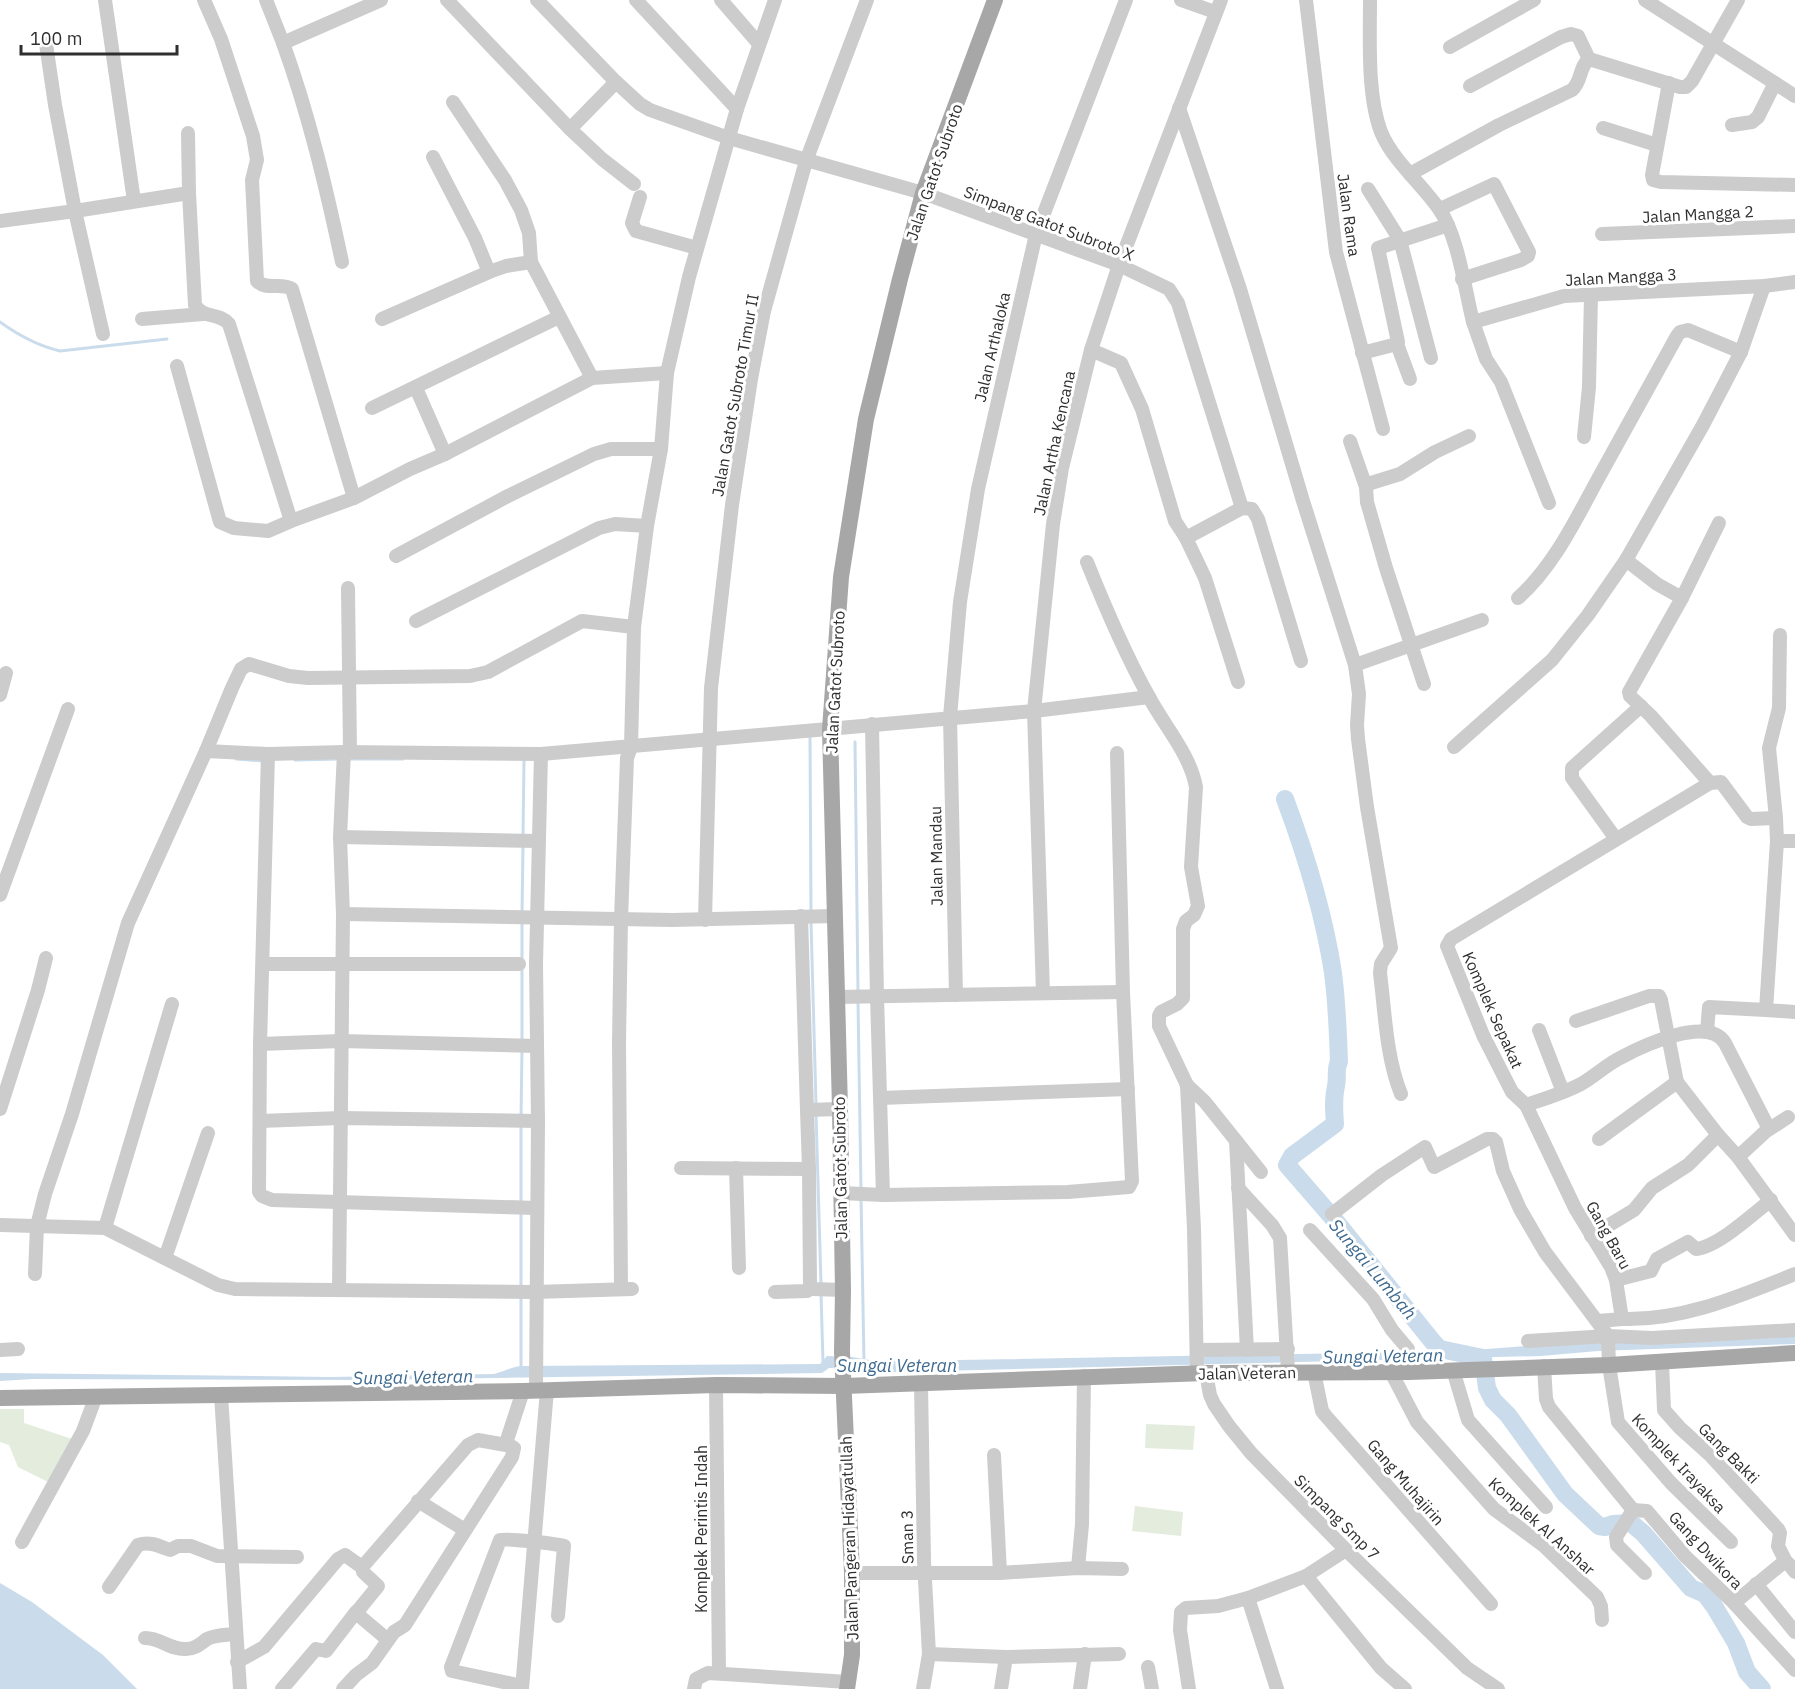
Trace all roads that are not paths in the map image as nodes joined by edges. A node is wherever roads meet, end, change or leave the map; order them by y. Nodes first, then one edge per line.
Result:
1 (105, 0) edge
2 (204, 0) edge
3 (266, 0) edge
4 (381, 0) edge
5 (447, 0) edge
6 (537, 0) edge
7 (636, 0) edge
8 (721, 0) edge
9 (775, 0) edge
10 (867, 0) edge
11 (995, 0) edge
12 (1126, 0) edge
13 (1181, 0) edge
14 (1306, 0) edge
15 (1370, 0) edge
16 (1534, 0) edge
17 (1645, 0) edge
18 (1738, 0) edge
19 (1218, 6) edge
20 (283, 43) junction
21 (1714, 43) junction
22 (46, 44) dead end
23 (759, 44) junction
24 (1450, 46) dead end
25 (1589, 58) junction
26 (616, 82) junction
27 (1669, 83) junction
28 (1775, 83) junction
29 (1470, 86) dead end
30 (1795, 96) edge
31 (453, 102) dead end
32 (1179, 108) junction
33 (736, 109) junction
34 (1732, 124) dead end
35 (1603, 128) dead end
36 (570, 129) junction
37 (188, 133) dead end
38 (729, 138) junction
39 (1657, 145) junction
40 (433, 157) dead end
41 (806, 161) junction
42 (1410, 174) junction
43 (1795, 185) edge
44 (1368, 189) dead end
45 (923, 193) junction
46 (189, 194) junction
47 (134, 201) junction
48 (1440, 209) junction
49 (75, 211) junction
50 (0, 221) edge
51 (1448, 225) junction
52 (1795, 226) edge
53 (1036, 234) junction
54 (1602, 234) dead end
55 (1400, 240) junction
56 (697, 248) junction
57 (342, 262) dead end
58 (531, 262) junction
59 (1119, 265) junction
60 (489, 272) junction
61 (1462, 279) junction
62 (1795, 282) edge
63 (1764, 286) junction
64 (1591, 295) junction
65 (203, 314) junction
66 (559, 317) junction
67 (142, 319) dead end
68 (382, 319) dead end
69 (1473, 322) junction
70 (103, 334) dead end
71 (1397, 344) junction
72 (1091, 350) junction
73 (1741, 352) junction
74 (1362, 353) junction
75 (1431, 358) dead end
76 (177, 366) dead end
77 (667, 373) junction
78 (592, 378) junction
79 (1410, 379) dead end
80 (416, 388) junction
81 (372, 408) dead end
82 (1383, 429) dead end
83 (1469, 436) dead end
84 (1584, 437) dead end
85 (1350, 441) dead end
86 (661, 449) junction
87 (445, 454) junction
88 (1366, 487) junction
89 (354, 498) junction
90 (1549, 503) dead end
91 (1242, 508) junction
92 (291, 520) junction
93 (1719, 523) dead end
94 (646, 526) junction
95 (1186, 538) junction
96 (396, 556) dead end
97 (1626, 560) junction
98 (1087, 562) dead end
99 (348, 588) dead end
100 (1518, 598) dead end
101 (1682, 598) junction
102 (1482, 620) dead end
103 (416, 621) dead end
104 (634, 627) junction
105 (1780, 635) dead end
106 (1411, 645) junction
107 (1301, 661) dead end
108 (1355, 665) junction
109 (6, 673) dead end
110 (349, 678) junction
111 (1238, 682) dead end
112 (1424, 684) dead end
113 (0, 695) edge
114 (1149, 698) junction
115 (1641, 706) junction
116 (68, 709) dead end
117 (1034, 711) junction
118 (950, 717) junction
119 (872, 724) junction
120 (830, 729) junction
121 (710, 743) junction
122 (1454, 747) dead end
123 (206, 751) junction
124 (629, 752) junction
125 (1117, 753) dead end
126 (345, 756) junction
127 (541, 757) junction
128 (267, 759) junction
129 (1710, 783) junction
130 (1776, 818) junction
131 (340, 837) junction
132 (1616, 839) junction
133 (527, 841) junction
134 (1777, 841) junction
135 (1795, 841) edge
136 (0, 895) edge
137 (343, 914) junction
138 (815, 916) junction
139 (527, 917) junction
140 (621, 920) junction
141 (705, 920) junction
142 (46, 958) dead end
143 (263, 964) junction
144 (343, 964) junction
145 (519, 964) dead end
146 (1123, 992) junction
147 (1043, 993) junction
148 (956, 995) junction
149 (857, 997) junction
150 (172, 1004) dead end
151 (1766, 1010) junction
152 (1795, 1012) edge
153 (1576, 1021) dead end
154 (1539, 1030) dead end
155 (1707, 1032) junction
156 (1668, 1037) junction
157 (341, 1041) junction
158 (260, 1044) junction
159 (528, 1046) junction
160 (1677, 1082) junction
161 (1188, 1085) junction
162 (1128, 1089) junction
163 (1563, 1092) junction
164 (1401, 1094) dead end
165 (880, 1098) junction
166 (1526, 1105) junction
167 (0, 1109) edge
168 (820, 1109) junction
169 (1788, 1117) dead end
170 (341, 1118) junction
171 (260, 1121) junction
172 (526, 1121) junction
173 (1769, 1129) junction
174 (208, 1133) dead end
175 (1718, 1134) junction
176 (1599, 1139) dead end
177 (1236, 1141) junction
178 (1738, 1157) junction
179 (681, 1168) dead end
180 (736, 1168) junction
181 (809, 1169) junction
182 (1261, 1172) dead end
183 (1238, 1188) junction
184 (846, 1194) junction
185 (876, 1195) junction
186 (1771, 1200) junction
187 (339, 1202) junction
188 (526, 1208) junction
189 (1332, 1214) dead end
190 (0, 1225) edge
191 (37, 1226) junction
192 (105, 1228) junction
193 (1310, 1230) dead end
194 (1795, 1235) edge
195 (1591, 1236) junction
196 (165, 1258) junction
197 (739, 1268) dead end
198 (35, 1274) dead end
199 (1795, 1274) edge
200 (1616, 1280) junction
201 (339, 1289) junction
202 (825, 1289) junction
203 (530, 1292) junction
204 (775, 1292) dead end
205 (1622, 1319) junction
206 (1598, 1321) junction
207 (1795, 1330) edge
208 (1608, 1338) junction
209 (1528, 1341) dead end
210 (18, 1349) dead end
211 (0, 1350) edge
212 (1247, 1350) junction
213 (1795, 1353) edge
214 (1288, 1360) junction
215 (1609, 1361) junction
216 (1662, 1362) junction
217 (1408, 1363) junction
218 (1199, 1364) junction
219 (1544, 1366) junction
220 (1453, 1370) junction
221 (1314, 1372) junction
222 (1391, 1372) junction
223 (1084, 1376) junction
224 (843, 1379) junction
225 (921, 1384) junction
226 (716, 1385) junction
227 (535, 1388) junction
228 (221, 1395) junction
229 (96, 1396) junction
230 (0, 1398) edge
231 (506, 1445) junction
232 (994, 1455) dead end
233 (418, 1502) junction
234 (1546, 1507) dead end
235 (1631, 1512) junction
236 (465, 1530) junction
237 (22, 1542) dead end
238 (1731, 1542) dead end
239 (534, 1543) junction
240 (1346, 1550) junction
241 (230, 1555) junction
242 (297, 1557) dead end
243 (362, 1565) junction
244 (1791, 1567) edge
245 (1078, 1568) junction
246 (1122, 1569) dead end
247 (852, 1573) junction
248 (1000, 1573) junction
249 (1645, 1573) dead end
250 (924, 1574) junction
251 (1306, 1575) junction
252 (1756, 1584) junction
253 (109, 1587) dead end
254 (1248, 1598) junction
255 (1734, 1603) junction
256 (1491, 1604) dead end
257 (356, 1612) junction
258 (558, 1616) dead end
259 (1602, 1620) dead end
260 (1795, 1632) edge
261 (236, 1634) junction
262 (145, 1638) dead end
263 (388, 1640) junction
264 (928, 1653) junction
265 (1085, 1654) junction
266 (1119, 1654) dead end
267 (1006, 1657) junction
268 (237, 1662) junction
269 (1148, 1667) dead end
270 (1795, 1671) edge
271 (718, 1673) junction
272 (770, 1683) edge
273 (848, 1685) edge
274 (522, 1687) edge
275 (240, 1689) edge
276 (282, 1689) edge
277 (344, 1689) edge
278 (694, 1689) edge
279 (923, 1689) edge
280 (1001, 1689) edge
281 (1080, 1689) edge
282 (1152, 1689) edge
283 (1189, 1689) edge
284 (1277, 1689) edge
285 (1405, 1689) edge
286 (1498, 1689) edge

1 - 47 street
2 - 89 street
3 - 20 street
4 - 20 street
5 - 36 street
6 - 26 street, Simpang Gatot Subroto X
7 - 33 street
8 - 23 street
9 - 23 street
10 - 41 street, Jalan Gatot Subroto Timur II
11 - 45 main road, Jalan Gatot Subroto
12 - 53 street, Jalan Arthaloka
13 - 19 street
14 - 74 street, Jalan Rama
15 - 42 street
16 - 24 street
17 - 21 street
18 - 21 street
19 - 32 street, Jalan Artha Kencana
20 - 57 street
21 - 27 street
21 - 28 street
22 - 49 street
23 - 33 street
25 - 27 street
25 - 29 street
25 - 42 street
26 - 36 street
26 - 38 street, Simpang Gatot Subroto X
27 - 39 street
28 - 30 street
28 - 34 street
31 - 58 street
32 - 59 street, Jalan Artha Kencana
32 - 108 street
33 - 38 street
35 - 39 street
36 - 56 street
37 - 46 street
38 - 41 street, Simpang Gatot Subroto X
38 - 56 street
39 - 43 street
40 - 60 street
41 - 45 street, Simpang Gatot Subroto X
41 - 121 street, Jalan Gatot Subroto Timur II
42 - 48 street
44 - 55 street
45 - 53 street, Simpang Gatot Subroto X
45 - 120 main road, Jalan Gatot Subroto
46 - 47 street
46 - 65 street
47 - 49 street
48 - 51 street
48 - 61 street
49 - 50 street
49 - 70 street
51 - 55 street
51 - 61 street
52 - 54 street, Jalan Mangga 2
53 - 59 street, Simpang Gatot Subroto X
53 - 118 street, Jalan Arthaloka
55 - 71 street
55 - 75 street
56 - 77 street
58 - 60 street
58 - 66 street
59 - 72 street, Jalan Artha Kencana
59 - 91 street, Simpang Gatot Subroto X
60 - 68 street
61 - 69 street
62 - 63 street, Jalan Mangga 3
63 - 64 street, Jalan Mangga 3
63 - 73 street
64 - 69 street, Jalan Mangga 3
64 - 84 street
65 - 67 street
65 - 92 street
66 - 78 street
66 - 80 street
69 - 90 street
71 - 74 street
71 - 79 street
72 - 95 street
72 - 117 street, Jalan Artha Kencana
73 - 97 street
73 - 100 street
74 - 82 street, Jalan Rama
76 - 92 street
77 - 78 street
77 - 86 street
78 - 87 street
80 - 81 street
80 - 87 street
83 - 88 street
85 - 88 street
86 - 94 street
86 - 96 street
87 - 89 street
88 - 106 street
89 - 92 street
91 - 95 street
91 - 107 street, Simpang Gatot Subroto X
93 - 101 street
94 - 103 street
94 - 104 street
95 - 111 street
97 - 101 street
97 - 122 street
98 - 114 street
99 - 110 street
101 - 115 street
102 - 106 street
104 - 110 street
104 - 124 street
105 - 130 street
106 - 108 street
106 - 112 street
108 - 164 street
109 - 113 street
110 - 123 street
110 - 126 street
114 - 117 street
114 - 161 street
115 - 129 street
115 - 132 street
116 - 136 street
117 - 118 street
117 - 147 street, Jalan Artha Kencana
118 - 119 street
118 - 148 street, Jalan Mandau
119 - 120 street
119 - 149 street
120 - 121 street
120 - 138 main road, Jalan Gatot Subroto
121 - 124 street
121 - 141 street, Jalan Gatot Subroto Timur II
123 - 128 street
123 - 191 street
124 - 127 street
124 - 140 street
125 - 146 street
126 - 127 street
126 - 128 street
126 - 131 street
127 - 133 street
128 - 143 street
129 - 130 street
129 - 132 street, Komplek Sepakat
130 - 134 street
131 - 133 street
131 - 137 street
132 - 166 street, Komplek Sepakat
133 - 139 street
134 - 135 street
134 - 151 street
137 - 139 street
137 - 144 street
138 - 141 street
138 - 149 main road, Jalan Gatot Subroto
138 - 168 street
139 - 140 street
139 - 159 street
140 - 141 street
140 - 203 street
142 - 167 street
143 - 144 street
143 - 158 street
144 - 145 street
144 - 157 street
146 - 147 street
146 - 162 street
147 - 148 street
148 - 149 street
149 - 165 street
149 - 168 main road, Jalan Gatot Subroto
150 - 192 street
151 - 152 street
151 - 155 street
153 - 156 street
154 - 163 street
155 - 156 street
155 - 173 street
156 - 160 street
156 - 163 street
157 - 158 street
157 - 159 street
157 - 170 street
158 - 171 street
159 - 172 street
160 - 175 street
160 - 176 street
161 - 177 street
161 - 218 street, Simpang Smp 7
162 - 165 street
162 - 185 street
163 - 166 street
165 - 185 street
166 - 195 street, Gang Baru
168 - 181 street
168 - 184 main road, Jalan Gatot Subroto
169 - 173 street
170 - 171 street
170 - 172 street
170 - 187 street
171 - 187 street
172 - 188 street
173 - 178 street
174 - 196 street
175 - 178 street
175 - 195 street
177 - 182 street
177 - 183 street
178 - 186 street
179 - 180 street
180 - 181 street
180 - 197 street
181 - 202 street
183 - 212 street
183 - 214 street
184 - 185 street
184 - 202 main road, Jalan Gatot Subroto
186 - 194 street
186 - 200 street
187 - 188 street
187 - 201 street
188 - 203 street
189 - 206 street
190 - 191 street
191 - 192 street
191 - 198 street
192 - 196 street
193 - 217 street
195 - 200 street, Gang Baru
196 - 201 street
199 - 205 street
200 - 205 street, Gang Baru
201 - 203 street
202 - 204 street
202 - 224 main road, Jalan Gatot Subroto
203 - 227 street
205 - 206 street
206 - 208 street
207 - 208 street
208 - 209 street
208 - 215 street
210 - 211 street
212 - 214 street
212 - 218 street
213 - 216 main road, Jalan Veteran
214 - 218 main road, Jalan Veteran
214 - 221 main road, Jalan Veteran
215 - 216 main road, Jalan Veteran
215 - 219 main road, Jalan Veteran
215 - 238 street, Komplek Irayaksa
216 - 244 street, Gang Bakti
217 - 220 main road, Jalan Veteran
217 - 222 main road, Jalan Veteran
218 - 223 main road, Jalan Veteran
218 - 240 street, Simpang Smp 7
219 - 220 main road, Jalan Veteran
219 - 235 street, Gang Dwikora
220 - 234 street
221 - 222 main road, Jalan Veteran
221 - 256 street, Gang Muhajirin
222 - 259 street, Komplek Al Anshar
223 - 225 main road, Jalan Veteran
223 - 245 street
224 - 225 main road, Jalan Veteran
224 - 226 main road, Jalan Veteran
224 - 247 main road, Jalan Pangeran Hidayatullah
225 - 250 street, Sman 3
226 - 227 main road, Jalan Veteran
226 - 271 street, Komplek Perintis Indah
227 - 228 main road, Jalan Veteran
227 - 231 street
227 - 239 street
228 - 229 main road, Jalan Veteran
228 - 241 street
229 - 230 main road, Jalan Veteran
229 - 237 street
231 - 233 street
231 - 236 street
232 - 248 street
233 - 236 street
233 - 243 street
235 - 249 street
235 - 255 street, Gang Dwikora
236 - 263 street
239 - 258 street
239 - 274 street
239 - 274 street
240 - 251 street
240 - 286 street, Simpang Smp 7
241 - 242 street
241 - 253 street
241 - 261 street
243 - 257 street
243 - 268 street
244 - 252 street
245 - 246 street
245 - 248 street
247 - 250 street
247 - 273 main road, Jalan Pangeran Hidayatullah
248 - 250 street
250 - 264 street, Sman 3
251 - 254 street
251 - 285 street
252 - 255 street
252 - 260 street
254 - 283 street
254 - 284 street
255 - 270 street, Gang Dwikora
257 - 263 street
257 - 276 street
261 - 262 street
261 - 268 street
263 - 277 street
264 - 267 street
264 - 279 street, Sman 3
265 - 266 street
265 - 267 street
265 - 281 street
267 - 280 street
268 - 275 street
269 - 282 street
271 - 272 street
271 - 278 street
272 - 273 street

